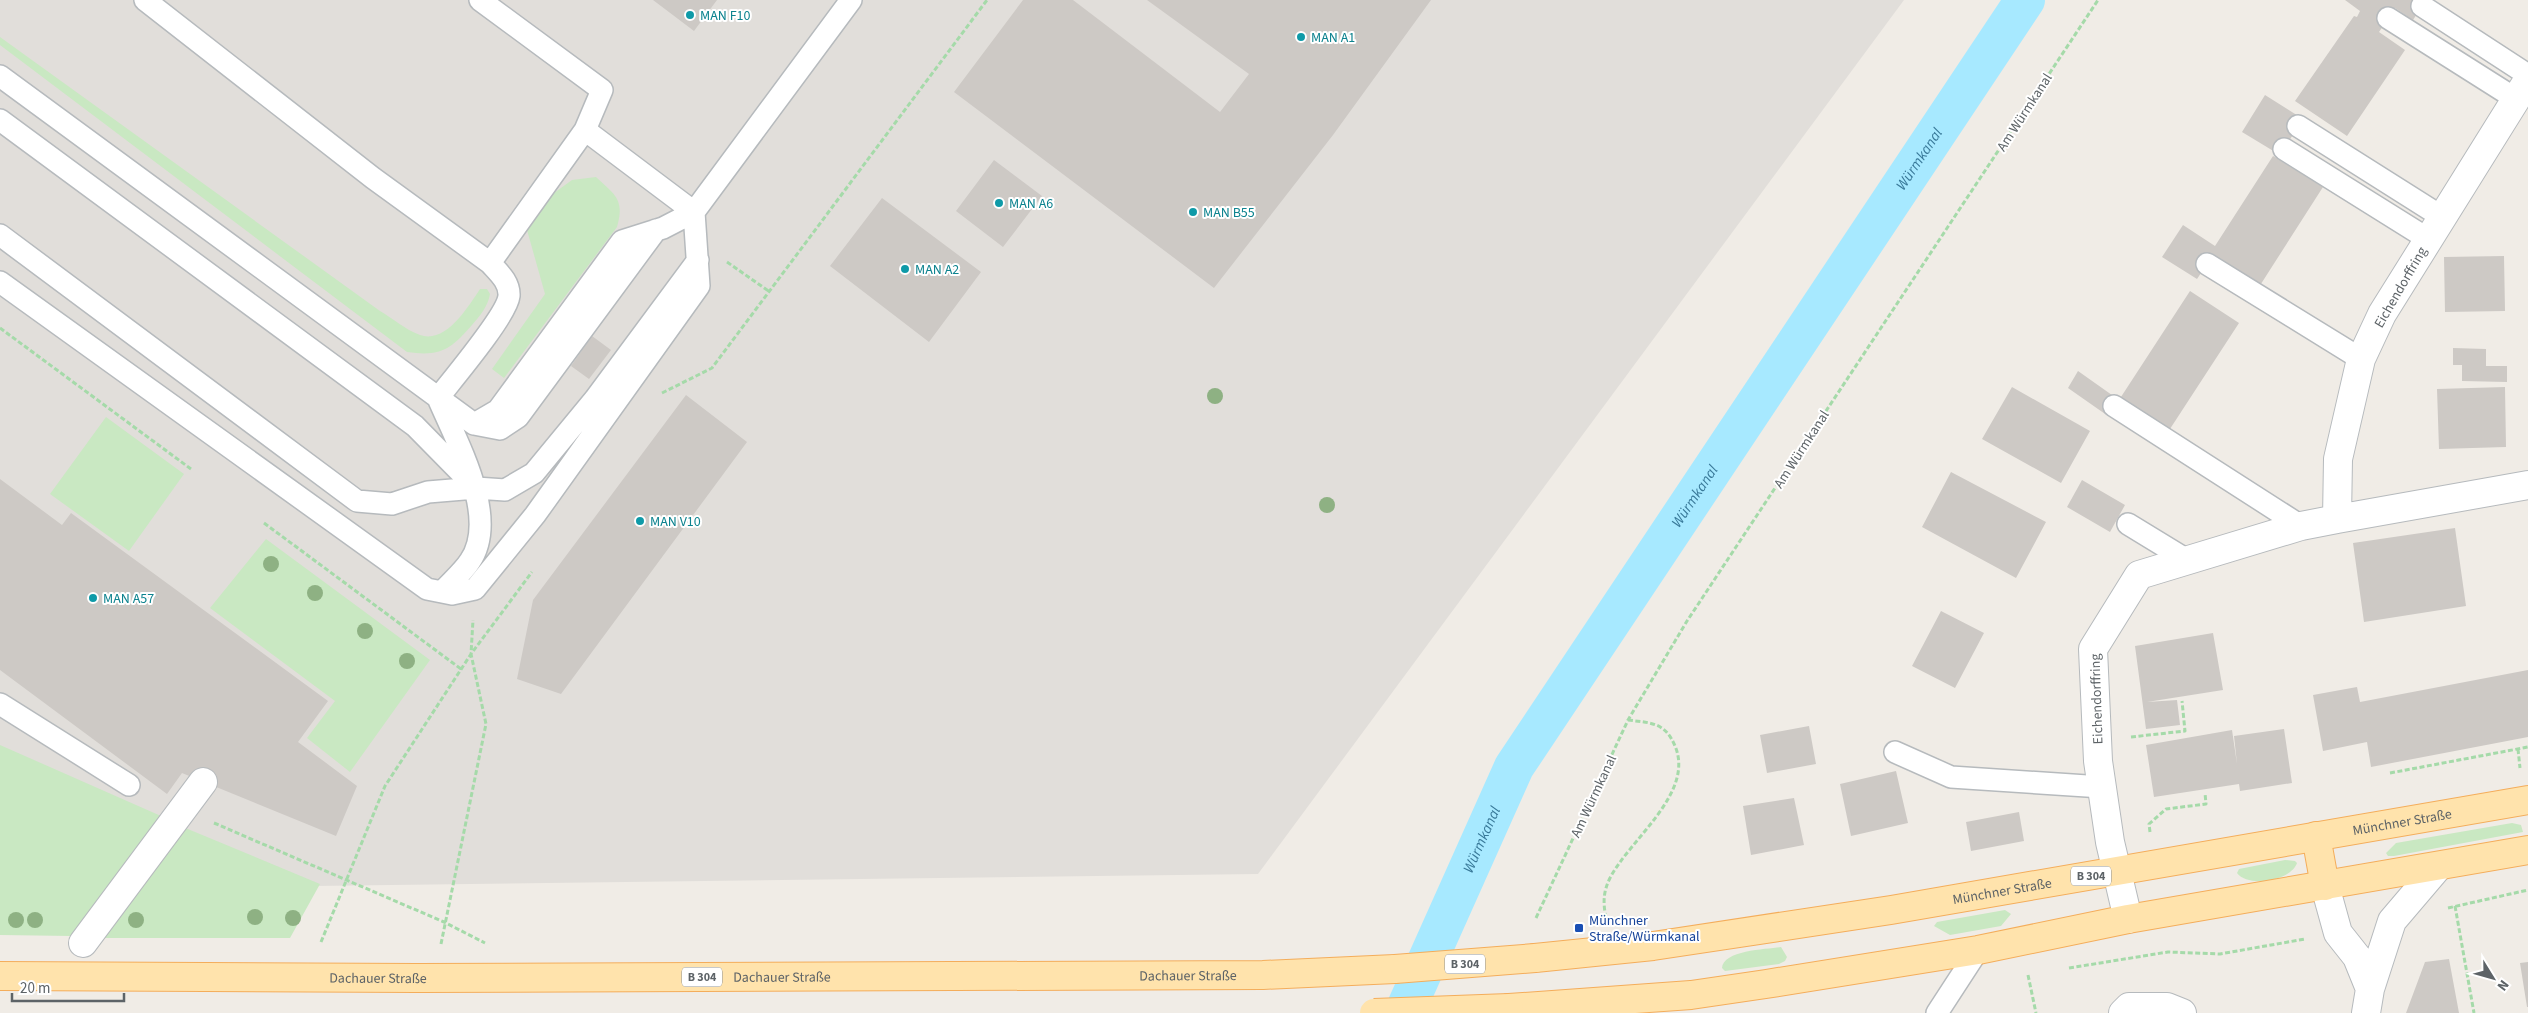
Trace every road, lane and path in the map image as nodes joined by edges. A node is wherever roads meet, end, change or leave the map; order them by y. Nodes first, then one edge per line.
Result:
1 (145, 0) edge
2 (480, 0) edge
3 (851, 0) edge
4 (988, 0) edge
5 (2098, 0) edge
6 (2422, 6) dead end
7 (2388, 18) dead end
8 (0, 76) edge
9 (2524, 85) edge
10 (0, 120) edge
11 (2298, 126) dead end
12 (585, 130) junction
13 (2284, 149) dead end
14 (694, 212) junction
15 (2435, 228) junction
16 (0, 235) edge
17 (698, 260) junction
18 (490, 263) junction
19 (2207, 264) dead end
20 (0, 282) edge
21 (0, 328) edge
22 (2361, 359) junction
23 (664, 391) dead end
24 (438, 398) junction
25 (2114, 406) dead end
26 (191, 469) dead end
27 (2528, 485) edge
28 (476, 488) junction
29 (2337, 519) junction
30 (264, 523) dead end
31 (2128, 524) dead end
32 (2300, 526) junction
33 (2187, 560) junction
34 (475, 589) junction
35 (442, 592) junction
36 (471, 654) junction
37 (461, 670) junction
38 (2182, 701) dead end
39 (0, 704) edge
40 (1628, 720) junction
41 (2097, 740) junction
42 (2528, 747) edge
43 (1895, 752) dead end
44 (2390, 773) dead end
45 (202, 782) dead end
46 (129, 785) dead end
47 (2102, 787) junction
48 (2205, 793) dead end
49 (2528, 800) edge
50 (182, 809) junction
51 (2316, 836) junction
52 (2528, 850) edge
53 (2157, 865) junction
54 (2438, 867) junction
55 (2117, 872) junction
56 (347, 880) junction
57 (2326, 886) junction
58 (2528, 890) edge
59 (2455, 906) junction
60 (2446, 908) dead end
61 (1536, 918) dead end
62 (2128, 919) junction
63 (444, 922) junction
64 (1608, 925) dead end
65 (2338, 933) junction
66 (321, 942) dead end
67 (83, 943) dead end
68 (441, 945) dead end
69 (490, 945) dead end
70 (1978, 950) junction
71 (1535, 958) joint
72 (2066, 969) dead end
73 (2038, 973) dead end
74 (2028, 975) junction
75 (0, 976) edge
76 (2019, 976) dead end
77 (2368, 1001) edge
78 (1565, 1009) edge
79 (1374, 1013) edge
80 (1937, 1013) edge
81 (2036, 1013) edge
82 (2123, 1013) edge
83 (2182, 1013) edge
84 (2474, 1013) edge

1 - 18 lane
2 - 12 lane
3 - 14 lane
4 - 23 path
5 - 40 path, Am Würmkanal
6 - 9 lane
7 - 9 lane
8 - 24 lane
9 - 15 street, Eichendorffring
10 - 28 lane
11 - 15 lane
12 - 14 lane
12 - 18 lane
13 - 15 lane
14 - 17 lane
14 - 24 lane
15 - 22 street, Eichendorffring
16 - 28 lane
17 - 28 lane
17 - 34 lane
18 - 24 lane
19 - 22 lane
20 - 35 lane
21 - 26 path
22 - 29 street, Eichendorffring
24 - 28 lane
25 - 32 lane
27 - 29 street, Eichendorffring
28 - 35 lane
29 - 32 street, Eichendorffring
30 - 37 path
31 - 33 lane
32 - 33 street, Eichendorffring
33 - 41 street, Eichendorffring
34 - 35 lane
34 - 36 path
36 - 37 path
36 - 63 path
37 - 56 path
38 - 41 path
39 - 46 lane
40 - 61 path, Am Würmkanal
40 - 64 path
41 - 47 street, Eichendorffring
42 - 44 path
43 - 47 lane
45 - 50 street
47 - 55 street, Eichendorffring
48 - 53 path
49 - 51 main road, Münchner Straße / B 304
50 - 56 path
50 - 67 street
51 - 53 main road, Münchner Straße / B 304
51 - 57 main road
52 - 54 main road
53 - 55 main road, Münchner Straße / B 304
54 - 57 main road
54 - 77 street
55 - 62 street, Eichendorffring
55 - 71 main road, Münchner Straße / B 304
56 - 63 path
56 - 66 path
57 - 62 main road
57 - 65 street
58 - 59 path
59 - 60 path
59 - 84 path
62 - 70 main road
63 - 68 path
63 - 69 path
65 - 72 path
65 - 77 street
70 - 78 main road
70 - 80 lane
71 - 75 main road, Dachauer Straße / B 304, bridge
73 - 74 path
74 - 76 path
74 - 81 path
78 - 79 main road, bridge
82 - 83 street

